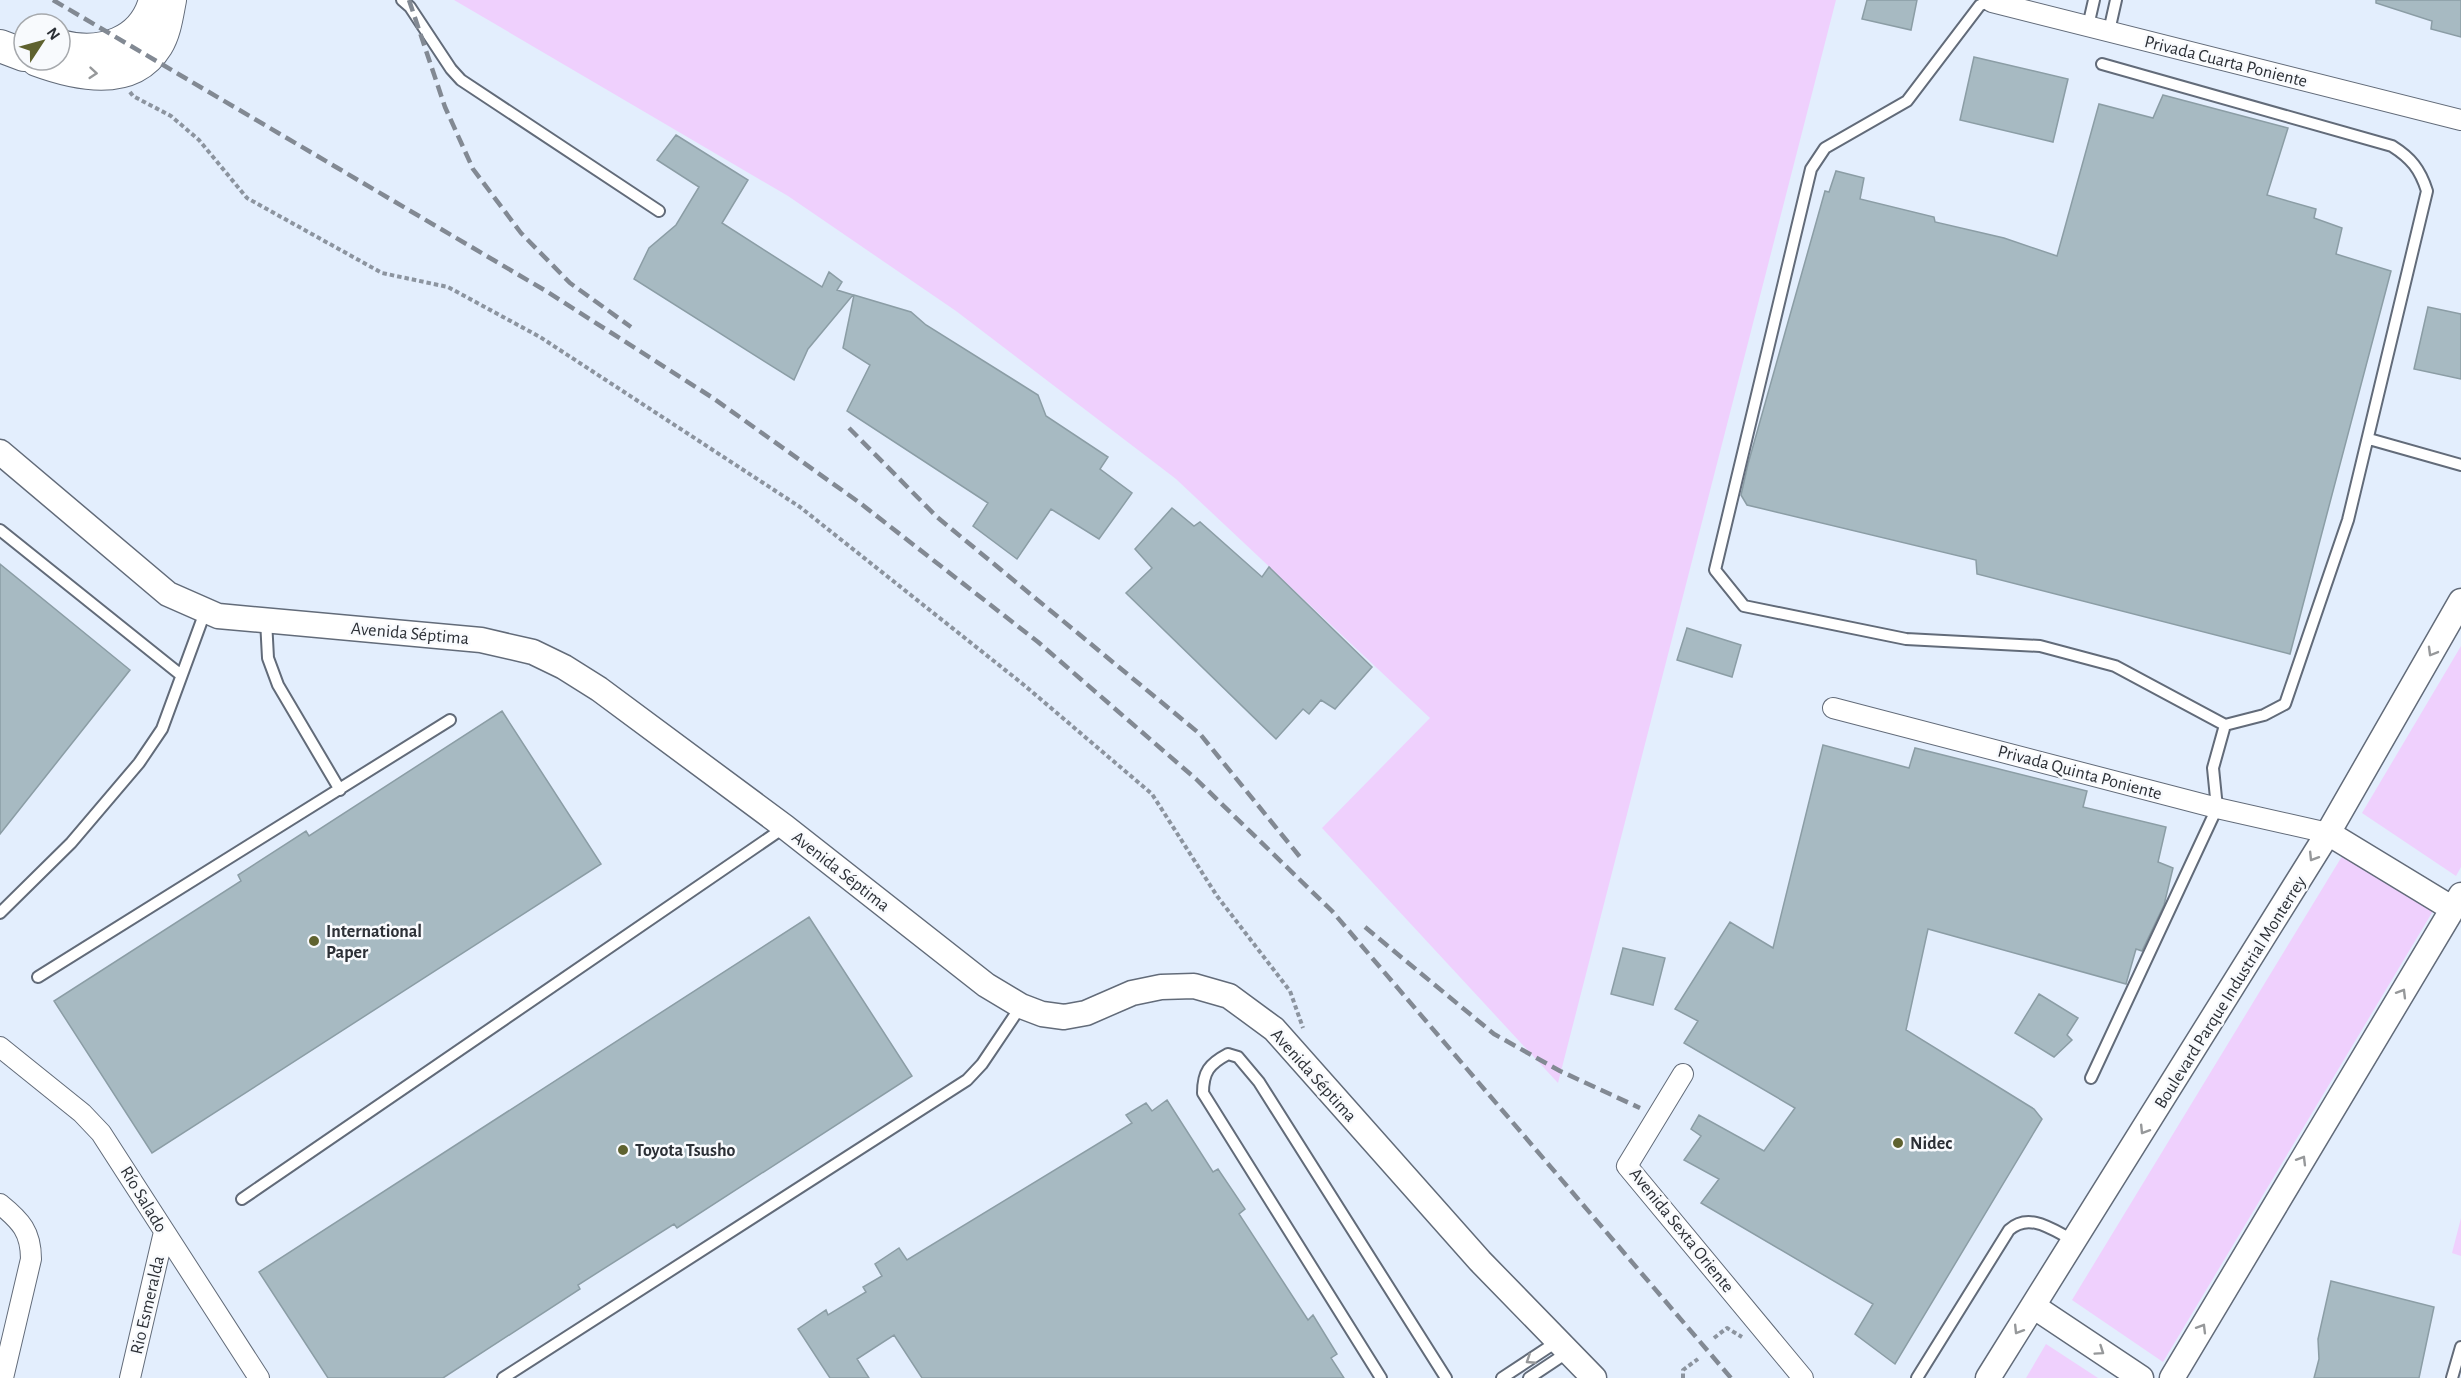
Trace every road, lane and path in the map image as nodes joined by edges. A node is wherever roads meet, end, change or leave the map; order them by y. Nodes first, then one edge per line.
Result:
1 (155, 0) edge
2 (170, 0) edge
3 (402, 0) edge
4 (2094, 0) edge
5 (2116, 0) edge
6 (1992, 2) joint
7 (2088, 26) junction
8 (2109, 31) junction
9 (72, 47) edge
10 (2102, 64) dead end
11 (72, 70) edge
12 (114, 73) junction
13 (2461, 120) edge
14 (659, 211) dead end
15 (2369, 440) junction
16 (0, 452) edge
17 (2461, 465) edge
18 (0, 530) edge
19 (2461, 601) edge
20 (205, 612) junction
21 (266, 620) junction
22 (181, 675) junction
23 (1833, 708) dead end
24 (450, 720) dead end
25 (2225, 725) junction
26 (340, 790) junction
27 (2217, 808) junction
28 (785, 827) junction
29 (2328, 833) junction
30 (2457, 902) edge
31 (0, 913) edge
32 (38, 976) dead end
33 (1021, 1006) junction
34 (1304, 1032) dead end
35 (0, 1047) edge
36 (1683, 1074) dead end
37 (2091, 1078) dead end
38 (242, 1199) dead end
39 (0, 1204) edge
40 (164, 1232) junction
41 (2075, 1241) junction
42 (2033, 1306) junction
43 (1563, 1347) junction
44 (2461, 1347) edge
45 (1698, 1359) dead end
46 (255, 1376) edge
47 (3, 1378) edge
48 (130, 1378) edge
49 (503, 1378) edge
50 (1381, 1378) edge
51 (1446, 1378) edge
52 (1502, 1378) edge
53 (1529, 1378) edge
54 (1594, 1378) edge
55 (1683, 1378) edge
56 (1803, 1378) edge
57 (1917, 1378) edge
58 (1988, 1378) edge
59 (2141, 1378) edge
60 (2172, 1378) edge
61 (2452, 1378) edge

1 - 9 main road
2 - 12 main road
3 - 14 lane
4 - 7 lane
5 - 8 lane
6 - 7 street, Privada Cuarta Poniente
6 - 25 lane
7 - 8 street, Privada Cuarta Poniente
8 - 13 street, Privada Cuarta Poniente
10 - 15 lane
11 -> 12 main road
12 - 34 path
15 - 17 lane
15 - 25 lane
16 - 20 street, Avenida Séptima
18 - 22 lane
19 -> 29 street, Boulevard Parque Industrial Monterrey
20 - 21 street, Avenida Séptima
20 - 22 lane
21 - 26 lane
21 - 28 street, Avenida Séptima
22 - 31 lane
23 - 27 street, Privada Quinta Poniente
24 - 26 lane
25 - 27 lane
26 - 32 lane
27 - 29 street, Privada Quinta Poniente
27 - 37 lane
28 - 33 street, Avenida Séptima
28 - 38 lane
29 - 30 street
29 -> 41 street, Boulevard Parque Industrial Monterrey
60 -> 30 street
33 - 43 street, Avenida Séptima
33 - 49 lane
35 - 40 street, Río Salado
36 - 56 street, Avenida Sexta Oriente
39 - 47 street
40 - 46 street, Río Salado
40 - 48 street, Rio Esmeralda
41 - 42 street, Boulevard Parque Industrial Monterrey
41 - 57 lane
42 -> 58 street, Boulevard Parque Industrial Monterrey
42 -> 59 street
43 -> 52 lane
43 - 53 lane
43 - 54 street, Avenida Séptima
44 - 61 lane
45 - 55 path
50 - 51 lane

